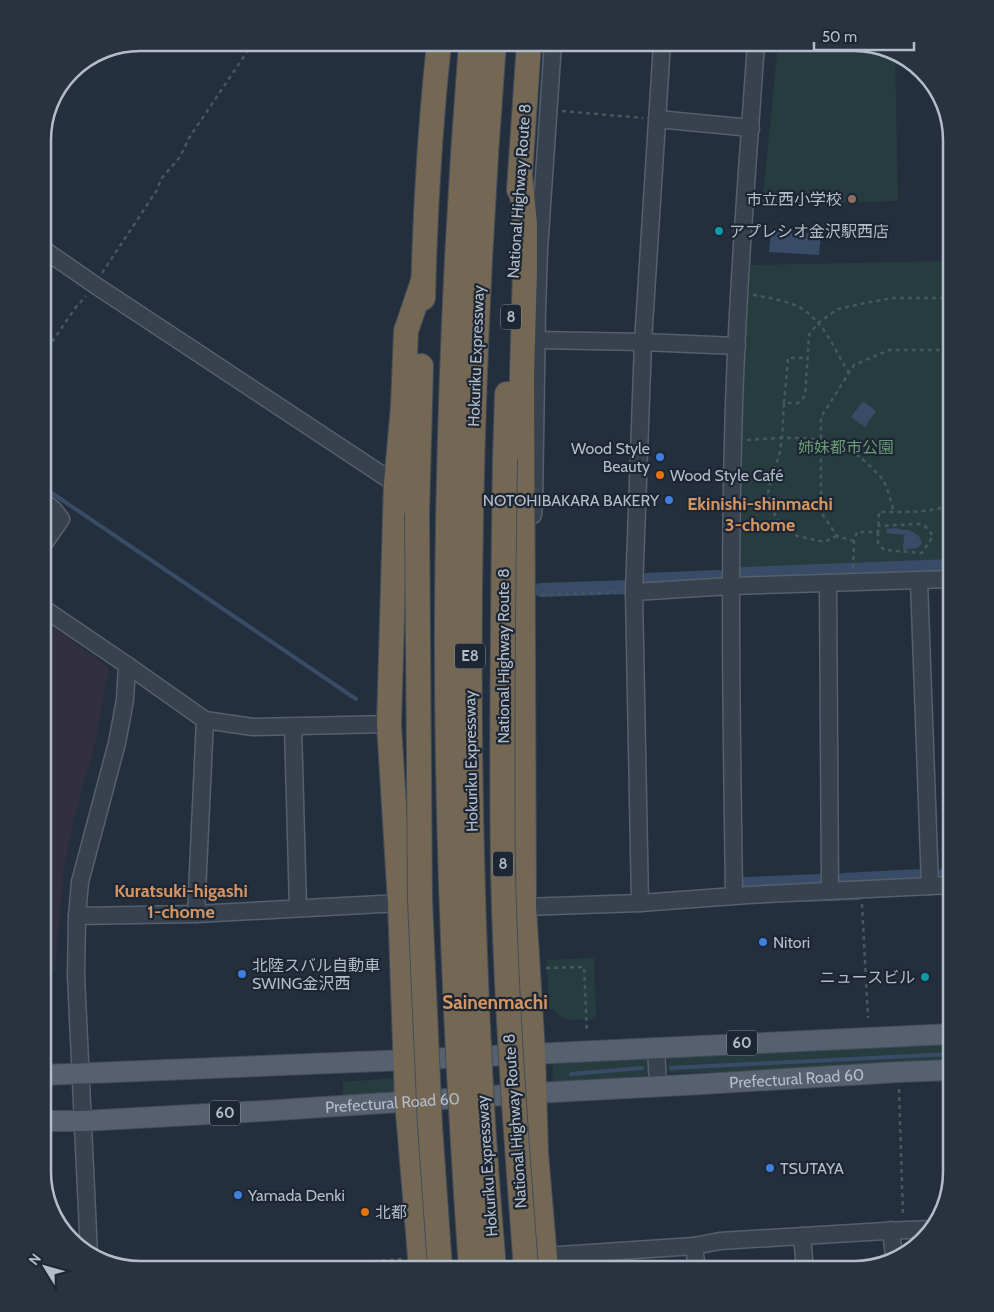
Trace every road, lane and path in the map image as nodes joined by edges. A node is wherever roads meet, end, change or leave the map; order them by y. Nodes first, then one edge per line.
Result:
1 (247, 51) edge
2 (438, 51) edge
3 (470, 51) edge
4 (493, 51) edge
5 (529, 51) edge
6 (542, 51) edge
7 (552, 51) edge
8 (661, 51) edge
9 (755, 51) edge
10 (551, 69) junction
11 (555, 111) dead end
12 (657, 119) junction
13 (750, 128) junction
14 (520, 175) junction
15 (525, 224) junction
16 (540, 250) junction
17 (51, 255) edge
18 (423, 281) junction
19 (95, 285) junction
20 (739, 292) junction
21 (943, 298) edge
22 (818, 323) junction
23 (537, 340) junction
24 (643, 342) junction
25 (51, 343) edge
26 (736, 346) junction
27 (943, 350) edge
28 (807, 358) junction
29 (849, 373) junction
30 (784, 403) junction
31 (782, 438) junction
32 (733, 440) junction
33 (821, 440) junction
34 (396, 484) junction
35 (51, 507) edge
36 (943, 508) edge
37 (894, 512) junction
38 (878, 526) junction
39 (878, 532) junction
40 (51, 533) edge
41 (837, 536) junction
42 (854, 541) junction
43 (853, 568) dead end
44 (943, 579) edge
45 (919, 580) junction
46 (828, 583) junction
47 (731, 586) junction
48 (530, 591) junction
49 (634, 592) junction
50 (51, 613) edge
51 (127, 665) junction
52 (205, 720) junction
53 (389, 724) junction
54 (293, 727) junction
55 (943, 885) edge
56 (930, 886) junction
57 (861, 890) junction
58 (830, 891) junction
59 (734, 895) junction
60 (400, 903) junction
61 (640, 903) junction
62 (524, 907) junction
63 (298, 908) junction
64 (196, 914) junction
65 (77, 916) junction
66 (542, 968) dead end
67 (868, 1018) dead end
68 (587, 1033) dead end
69 (943, 1034) edge
70 (656, 1047) junction
71 (533, 1053) junction
72 (406, 1060) junction
73 (943, 1070) edge
74 (899, 1072) junction
75 (80, 1073) junction
76 (51, 1075) edge
77 (658, 1086) junction
78 (535, 1093) junction
79 (407, 1101) junction
80 (83, 1120) junction
81 (51, 1122) edge
82 (922, 1229) edge
83 (897, 1230) junction
84 (802, 1236) junction
85 (90, 1245) edge
86 (694, 1246) junction
87 (895, 1251) edge
88 (414, 1261) edge
89 (439, 1261) edge
90 (470, 1261) edge
91 (493, 1261) edge
92 (525, 1261) edge
93 (546, 1261) edge
94 (563, 1261) edge
95 (696, 1261) edge
96 (804, 1261) edge

1 - 19 path
2 - 18 highway
3 - 90 highway, Hokuriku Expressway / E8, bridge
4 - 91 highway, Hokuriku Expressway / E8, bridge
5 - 14 highway, National Highway Route 8 / 8
6 - 10 street
7 - 10 street
8 - 12 street
9 - 13 street
10 - 16 street
11 - 12 path
12 - 13 street
12 - 24 street
13 - 20 street
14 - 15 highway, 8
14 - 92 highway, National Highway Route 8 / 8, bridge
15 - 16 street
15 - 48 highway, 8
16 - 23 street
17 - 19 street
18 - 34 highway
18 - 89 highway, bridge
19 - 25 path
19 - 34 street
20 - 22 path
20 - 26 street
21 - 22 path
22 - 28 path
22 - 29 path
23 - 24 street
23 - 48 street
24 - 26 street
24 - 49 street
26 - 32 street
27 - 29 path
28 - 30 path
28 - 30 path
29 - 33 path
30 - 31 path
31 - 32 path
31 - 33 path
31 - 41 path
32 - 47 street
33 - 37 path
33 - 41 path
34 - 53 highway
35 - 40 street
36 - 37 path
37 - 38 path
38 - 39 path
38 - 39 path
39 - 42 path
41 - 42 path
42 - 43 path
44 - 45 street
45 - 46 street
45 - 56 street
46 - 47 street
46 - 58 street
47 - 49 street
47 - 59 street
48 - 49 path
48 - 62 highway, 8
49 - 61 street
50 - 51 street
51 - 52 street
51 - 65 street
52 - 54 street
52 - 64 street
53 - 54 street
53 - 60 highway
54 - 63 street
55 - 56 street
56 - 57 street
57 - 58 street
57 - 67 path
58 - 59 street
59 - 61 street
60 - 63 street
60 - 72 highway
61 - 62 street
62 - 71 highway, 8
63 - 64 street
64 - 65 street
65 - 75 street
66 - 68 path
69 - 70 main road, 60
70 - 71 main road, 60
70 - 77 street
71 - 72 main road, 60
71 - 78 highway
72 - 75 main road, 60
72 - 79 highway
73 - 74 main road, Prefectural Road 60 / 60
74 - 77 main road, Prefectural Road 60 / 60
74 - 83 path
75 - 76 main road, 60
75 - 80 street
77 - 78 main road, Prefectural Road 60 / 60
78 - 79 main road, Prefectural Road 60 / 60
78 - 93 highway
79 - 80 main road, Prefectural Road 60 / 60
79 - 88 highway
80 - 81 main road, Prefectural Road 60 / 60
80 - 85 street
82 - 83 street
83 - 84 street
83 - 87 street
84 - 86 street
84 - 96 street
86 - 94 street
86 - 95 street

